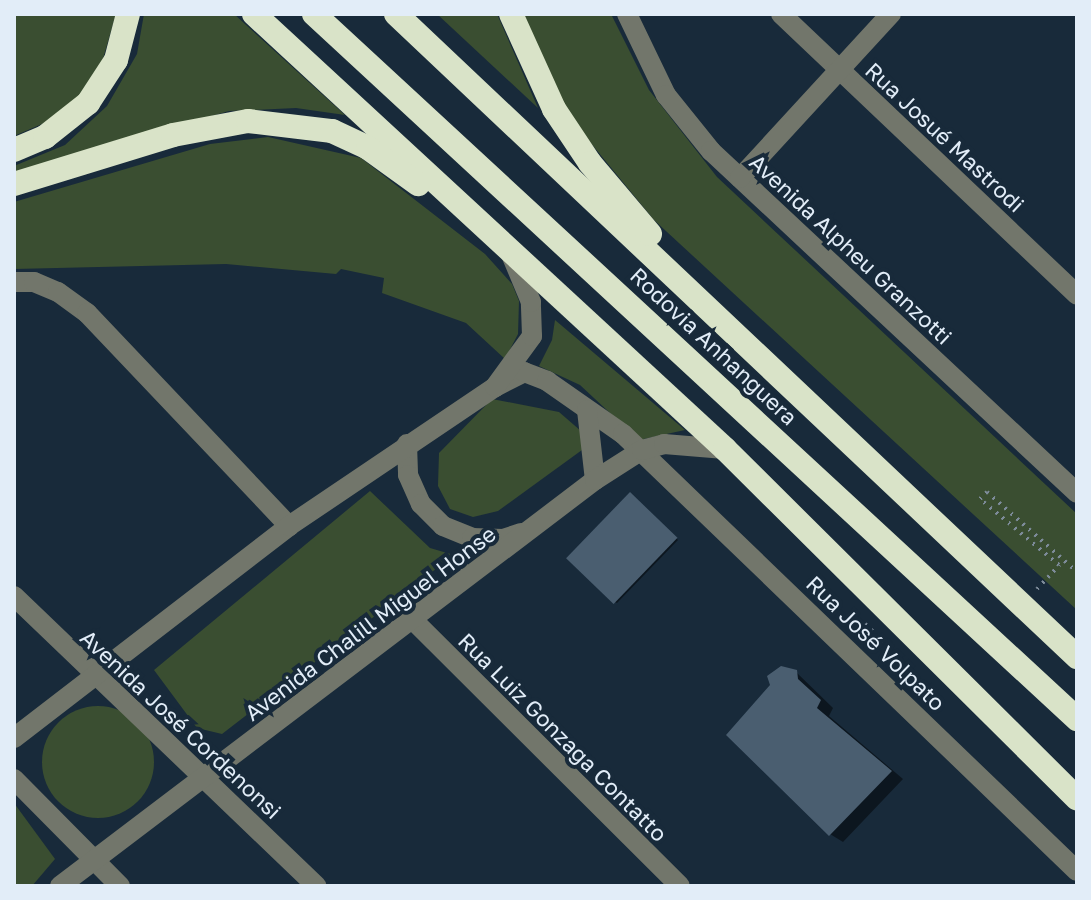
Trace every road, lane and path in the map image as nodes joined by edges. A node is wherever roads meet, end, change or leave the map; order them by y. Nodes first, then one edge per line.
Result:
1 (128, 14) edge
2 (254, 14) edge
3 (314, 14) edge
4 (396, 14) edge
5 (511, 14) edge
6 (627, 14) edge
7 (781, 14) edge
8 (891, 14) edge
9 (839, 70) junction
10 (14, 150) edge
11 (740, 178) junction
12 (14, 184) edge
13 (506, 248) junction
14 (14, 282) edge
15 (1077, 295) edge
16 (734, 333) junction
17 (495, 387) junction
18 (587, 410) junction
19 (407, 444) junction
20 (725, 449) junction
21 (642, 450) junction
22 (595, 480) junction
23 (1077, 493) edge
24 (289, 526) junction
25 (533, 529) junction
26 (14, 596) edge
27 (414, 621) junction
28 (1077, 657) edge
29 (95, 676) junction
30 (1077, 719) edge
31 (14, 738) edge
32 (205, 777) junction
33 (14, 779) edge
34 (1077, 798) edge
35 (95, 859) junction
36 (1077, 871) edge
37 (60, 886) edge
38 (120, 886) edge
39 (316, 886) edge
40 (680, 886) edge

1 - 10 highway
2 - 13 highway
3 - 30 highway, Rodovia Anhanguera
4 - 16 highway, Rodovia Anhanguera
5 - 16 highway
6 - 11 street, Avenida Alpheu Granzotti
7 - 9 street, Rua Josué Mastrodi
8 - 9 street
9 - 11 street
9 - 15 street, Rua Josué Mastrodi
11 - 23 street, Avenida Alpheu Granzotti
12 - 13 highway
13 - 17 street
13 - 20 highway
14 - 24 street
16 - 28 highway, Rodovia Anhanguera
17 - 18 street
17 - 19 street
18 - 21 street, Rua José Volpato
18 - 22 street
19 - 24 street
19 - 25 street
20 - 21 street, Avenida Chalill Miguel Honse
20 - 34 highway
21 - 22 street, Avenida Chalill Miguel Honse
21 - 36 street, Rua José Volpato
22 - 25 street, Avenida Chalill Miguel Honse
24 - 29 street
25 - 27 street, Avenida Chalill Miguel Honse
26 - 29 street, Avenida José Cordenonsi
27 - 32 street, Avenida Chalill Miguel Honse
27 - 40 street, Rua Luiz Gonzaga Contatto
29 - 31 street
29 - 32 street, Avenida José Cordenonsi
32 - 35 street, Avenida Chalill Miguel Honse
32 - 39 street, Avenida José Cordenonsi
33 - 35 street
35 - 37 street, Avenida Chalill Miguel Honse
35 - 38 street

